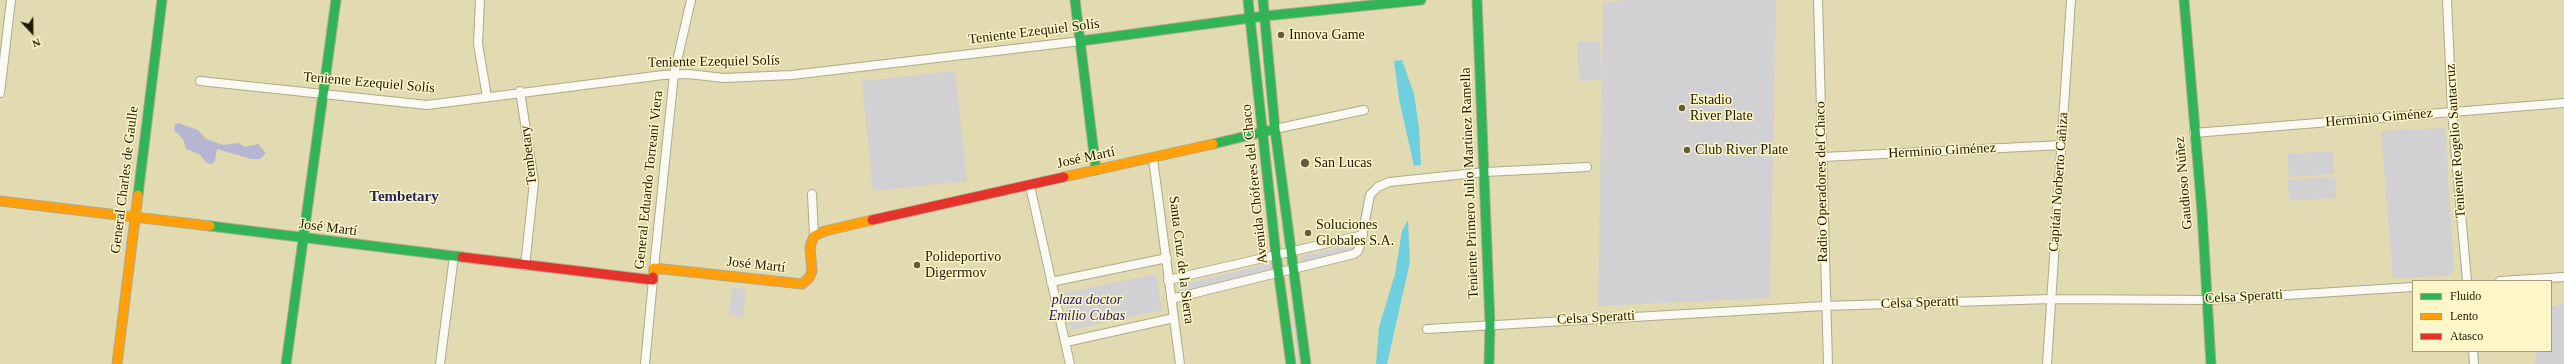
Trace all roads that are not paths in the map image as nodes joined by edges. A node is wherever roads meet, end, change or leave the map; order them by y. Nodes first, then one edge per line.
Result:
1 (11, 0) edge
2 (162, 0) edge
3 (336, 0) edge
4 (480, 0) edge
5 (691, 0) edge
6 (1075, 0) edge
7 (1248, 0) edge
8 (1263, 0) edge
9 (1421, 0) edge
10 (1477, 0) edge
11 (1818, 0) edge
12 (2071, 0) edge
13 (2184, 0) edge
14 (2447, 0) edge
15 (1266, 16) junction
16 (1251, 19) junction
17 (1081, 41) junction
18 (674, 74) junction
19 (200, 82) dead end
20 (520, 92) junction
21 (0, 93) edge
22 (322, 93) junction
23 (487, 96) junction
24 (2564, 103) edge
25 (1364, 110) dead end
26 (2452, 112) junction
27 (1275, 129) junction
28 (1264, 131) junction
29 (2194, 133) junction
30 (2062, 145) junction
31 (1823, 156) junction
32 (1153, 159) junction
33 (1587, 167) dead end
34 (1096, 170) junction
35 (1485, 172) junction
36 (1030, 186) junction
37 (812, 194) dead end
38 (0, 201) edge
39 (134, 217) junction
40 (1363, 235) junction
41 (814, 236) junction
42 (302, 239) junction
43 (1291, 252) junction
44 (1276, 255) junction
45 (454, 256) junction
46 (1167, 258) junction
47 (525, 266) junction
48 (654, 268) junction
49 (1293, 269) junction
50 (1278, 272) junction
51 (2564, 277) edge
52 (654, 280) junction
53 (1168, 280) junction
54 (2467, 280) edge
55 (2516, 280) edge
56 (1051, 282) junction
57 (2412, 287) edge
58 (2050, 298) junction
59 (1172, 299) junction
60 (2207, 300) junction
61 (1824, 306) junction
62 (1174, 318) junction
63 (1490, 324) junction
64 (1427, 329) dead end
65 (1066, 342) junction
66 (2473, 352) edge
67 (117, 364) edge
68 (286, 364) edge
69 (440, 364) edge
70 (645, 364) edge
71 (1070, 364) edge
72 (1180, 364) edge
73 (1291, 364) edge
74 (1306, 364) edge
75 (1489, 364) edge
76 (1828, 364) edge
77 (2047, 364) edge
78 (2211, 364) edge
79 (2474, 364) edge

1 - 21 street
2 - 39 street, General Charles de Gaulle
3 - 22 street
4 - 23 street
5 - 18 street, General Eduardo Torreani Viera
6 - 17 street
7 - 16 street, Avenida Chóferes del Chaco
8 - 15 street, Avenida Chóferes del Chaco
9 - 15 street, Teniente Ezequiel Solís
10 - 35 street, Teniente Primero Julio Martínez Ramella
11 - 31 street, Radio Operadores del Chaco
12 - 30 street, Capitán Norberto Cañiza
13 - 29 street, Gaudioso Núñez
14 - 26 street, Teniente Rogelio Santacruz
15 - 16 street, Teniente Ezequiel Solís
15 - 27 street, Avenida Chóferes del Chaco
16 - 17 street, Teniente Ezequiel Solís
16 - 28 street, Avenida Chóferes del Chaco
17 - 18 street, Teniente Ezequiel Solís
17 - 34 street
18 - 20 street, Teniente Ezequiel Solís
18 - 48 street, General Eduardo Torreani Viera
19 - 22 street, Teniente Ezequiel Solís
20 - 23 street, Teniente Ezequiel Solís
20 - 47 street, Tembetary
22 - 23 street, Teniente Ezequiel Solís
22 - 42 street
24 - 26 street, Herminio Giménez
25 - 27 street, José Martí
26 - 29 street, Herminio Giménez
26 - 54 street, Teniente Rogelio Santacruz
27 - 28 street, José Martí
27 - 43 street, Avenida Chóferes del Chaco
28 - 32 street, José Martí
28 - 44 street, Avenida Chóferes del Chaco
29 - 60 street, Gaudioso Núñez
30 - 31 street, Herminio Giménez
30 - 58 street, Capitán Norberto Cañiza
31 - 61 street, Radio Operadores del Chaco
32 - 34 street, José Martí
32 - 46 street, Santa Cruz de la Sierra
33 - 35 street
34 - 36 street, José Martí
35 - 40 street
35 - 63 street, Teniente Primero Julio Martínez Ramella
36 - 41 street, José Martí
36 - 56 street
37 - 41 street, José Martí
38 - 39 street, José Martí
39 - 42 street, José Martí
39 - 67 street, General Charles de Gaulle
40 - 43 street
40 - 49 street
41 - 48 street, José Martí
42 - 45 street, José Martí
42 - 68 street
43 - 44 street
43 - 49 street, Avenida Chóferes del Chaco
44 - 50 street, Avenida Chóferes del Chaco
44 - 53 street
45 - 47 street, José Martí
45 - 69 street
46 - 53 street, Santa Cruz de la Sierra
46 - 56 street
47 - 52 street, José Martí
48 - 52 street, General Eduardo Torreani Viera
49 - 50 street
49 - 74 street, Avenida Chóferes del Chaco
50 - 59 street
50 - 73 street, Avenida Chóferes del Chaco
51 - 55 street
52 - 70 street, General Eduardo Torreani Viera
53 - 59 street, Santa Cruz de la Sierra
56 - 65 street
57 - 60 street, Celsa Speratti
58 - 60 street, Celsa Speratti
58 - 61 street, Celsa Speratti
58 - 77 street, Capitán Norberto Cañiza
59 - 62 street, Santa Cruz de la Sierra
60 - 78 street, Gaudioso Núñez
61 - 63 street, Celsa Speratti
61 - 76 street, Radio Operadores del Chaco
62 - 65 street
62 - 72 street, Santa Cruz de la Sierra
63 - 64 street, Celsa Speratti
63 - 75 street, Teniente Primero Julio Martínez Ramella
65 - 71 street
66 - 79 street

